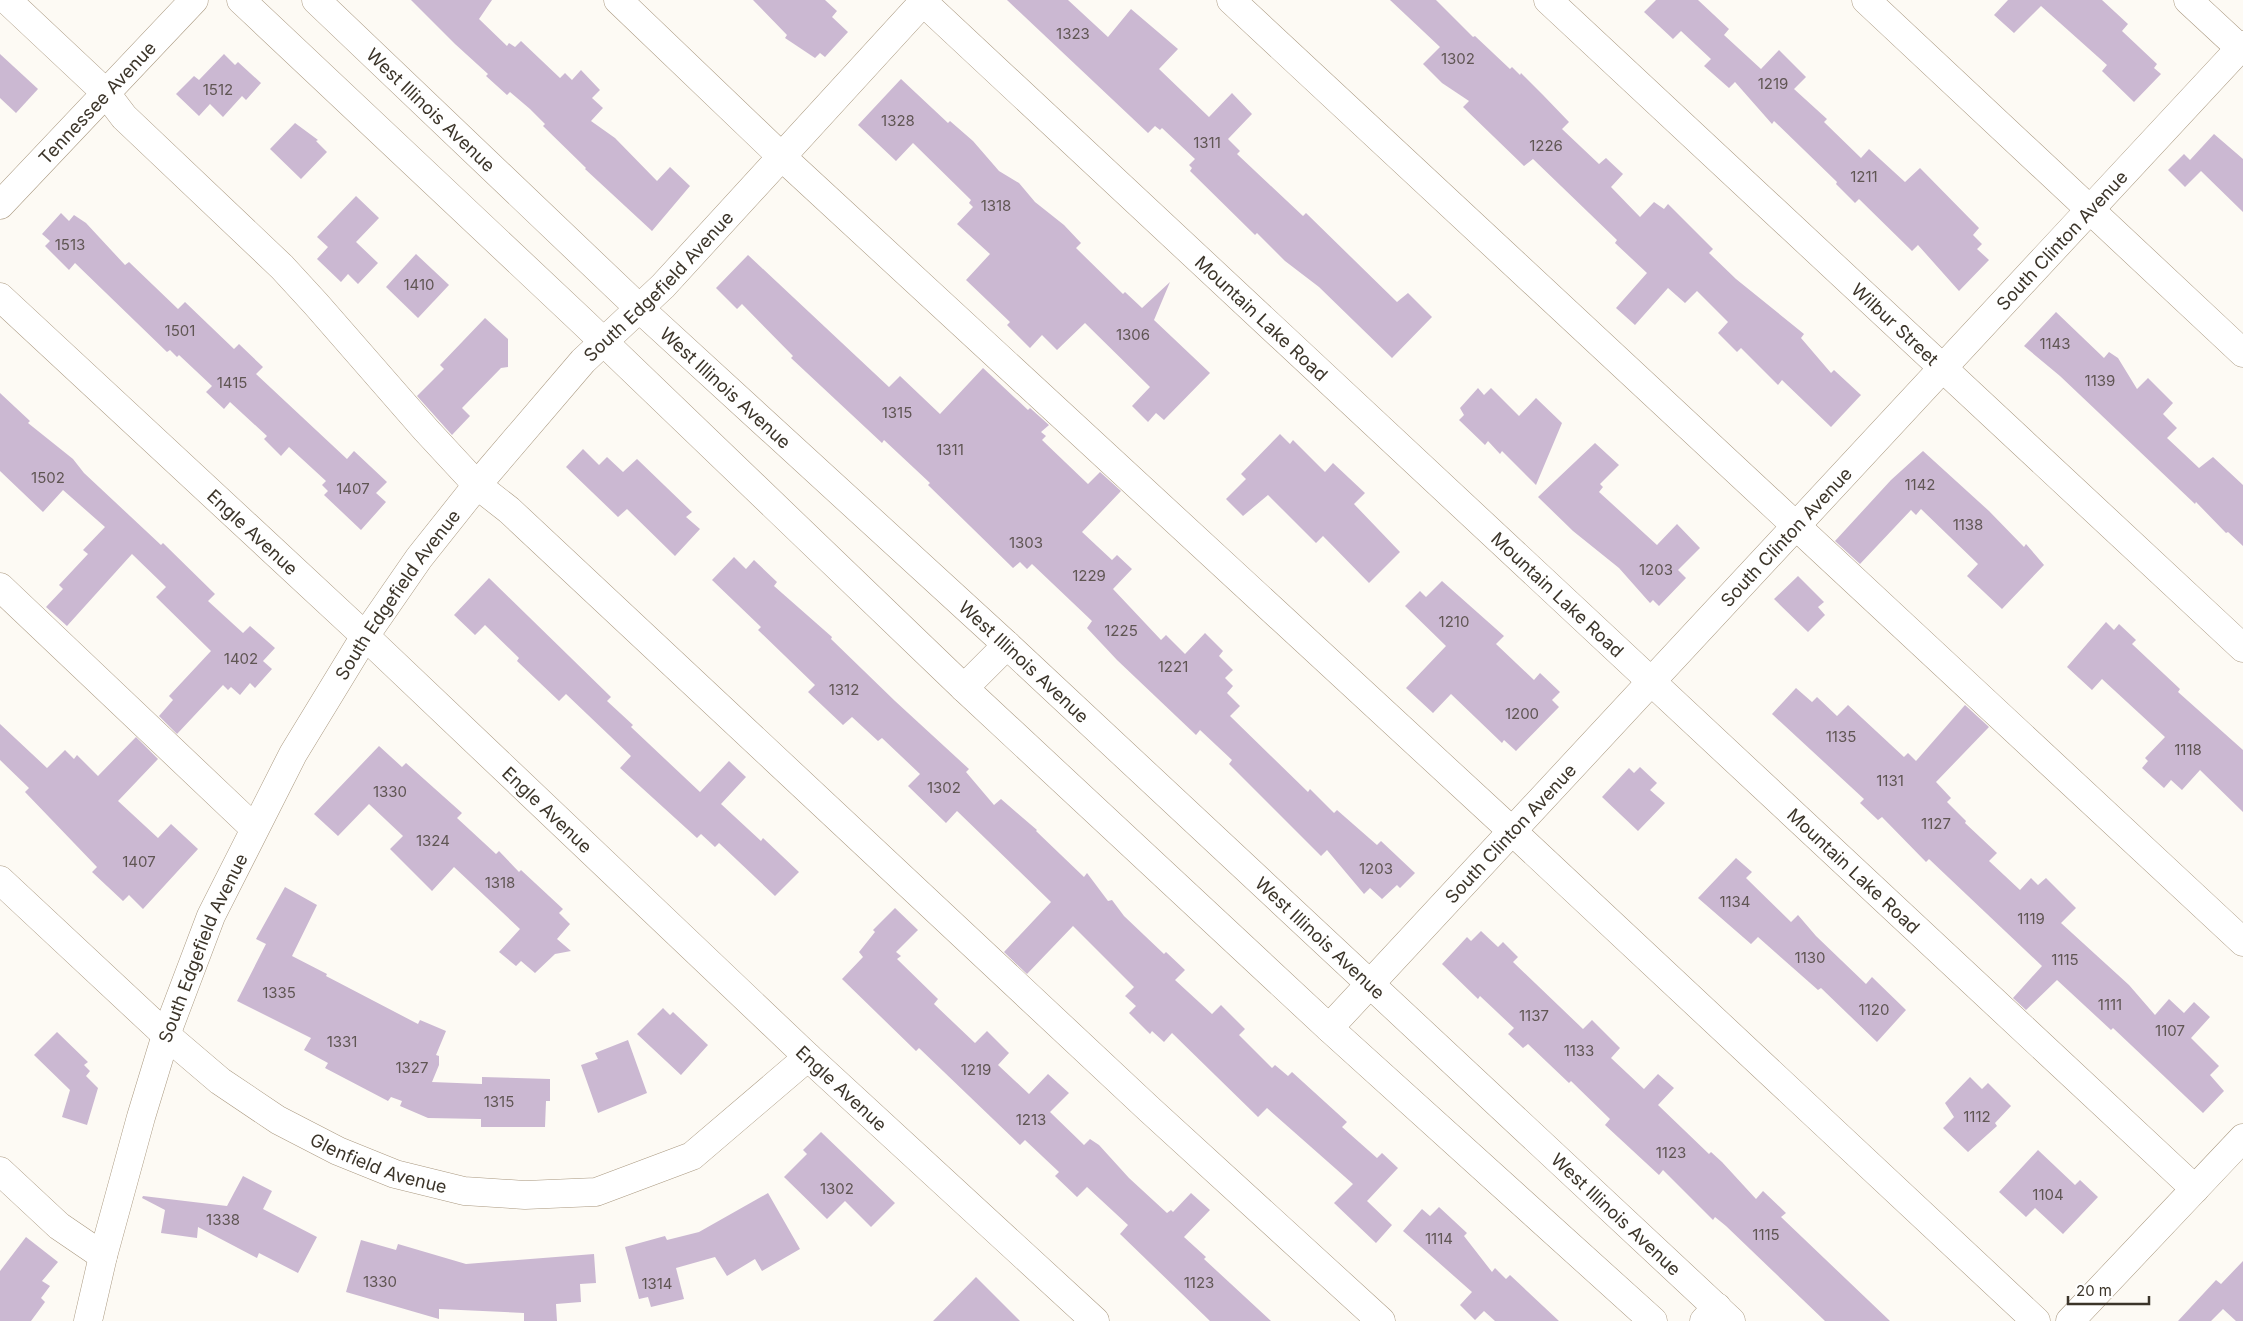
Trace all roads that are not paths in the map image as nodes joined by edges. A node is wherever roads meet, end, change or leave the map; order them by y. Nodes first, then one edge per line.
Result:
1 (7, 0) edge
2 (194, 0) edge
3 (241, 0) edge
4 (316, 0) edge
5 (618, 0) edge
6 (1231, 0) edge
7 (1548, 0) edge
8 (1866, 0) edge
9 (2188, 0) edge
10 (923, 1) edge
11 (2242, 48) edge
12 (105, 92) junction
13 (782, 157) junction
14 (0, 205) edge
15 (2091, 210) junction
16 (0, 296) edge
17 (639, 308) junction
18 (603, 343) junction
19 (2243, 353) edge
20 (1943, 369) junction
21 (477, 484) junction
22 (1797, 526) junction
23 (0, 587) edge
24 (364, 636) junction
25 (1007, 645) junction
26 (2243, 648) edge
27 (1652, 683) junction
28 (964, 688) junction
29 (254, 828) junction
30 (1512, 831) junction
31 (0, 880) edge
32 (2243, 942) edge
33 (1371, 984) junction
34 (1329, 1028) junction
35 (166, 1035) junction
36 (808, 1057) junction
37 (2243, 1138) edge
38 (0, 1171) edge
39 (2195, 1189) junction
40 (103, 1256) junction
41 (1718, 1316) edge
42 (88, 1321) edge
43 (1095, 1321) edge
44 (1381, 1321) edge
45 (1653, 1321) edge
46 (2036, 1321) edge
47 (2070, 1321) edge

1 - 12 street
2 - 12 street, Tennessee Avenue
3 - 18 street
4 - 17 street, West Illinois Avenue
5 - 13 street
6 - 22 street
7 - 20 street, Wilbur Street
8 - 15 street
9 - 11 street
10 - 13 street, South Edgefield Avenue
10 - 27 street, Mountain Lake Road
11 - 15 street, South Clinton Avenue
12 - 14 street, Tennessee Avenue
12 - 21 street
13 - 17 street, South Edgefield Avenue
13 - 30 street
15 - 19 street
15 - 20 street, South Clinton Avenue
16 - 24 street, Engle Avenue
17 - 18 street, South Edgefield Avenue
17 - 25 street, West Illinois Avenue
18 - 21 street, South Edgefield Avenue
18 - 28 street
20 - 22 street, South Clinton Avenue
20 - 26 street, Wilbur Street
21 - 24 street, South Edgefield Avenue
21 - 44 street
22 - 27 street, South Clinton Avenue
22 - 32 street
23 - 29 street
24 - 29 street, South Edgefield Avenue
24 - 36 street, Engle Avenue
25 - 28 street
25 - 33 street, West Illinois Avenue
27 - 30 street, South Clinton Avenue
27 - 39 street, Mountain Lake Road
28 - 34 street
29 - 35 street, South Edgefield Avenue
30 - 33 street, South Clinton Avenue
30 - 46 street
31 - 35 street, Glenfield Avenue
33 - 34 street, South Clinton Avenue
33 - 41 street, West Illinois Avenue
34 - 45 street
35 - 36 street, Glenfield Avenue
35 - 40 street, South Edgefield Avenue
36 - 43 street, Engle Avenue
37 - 39 street
38 - 40 street
39 - 47 street
40 - 42 street, South Edgefield Avenue

